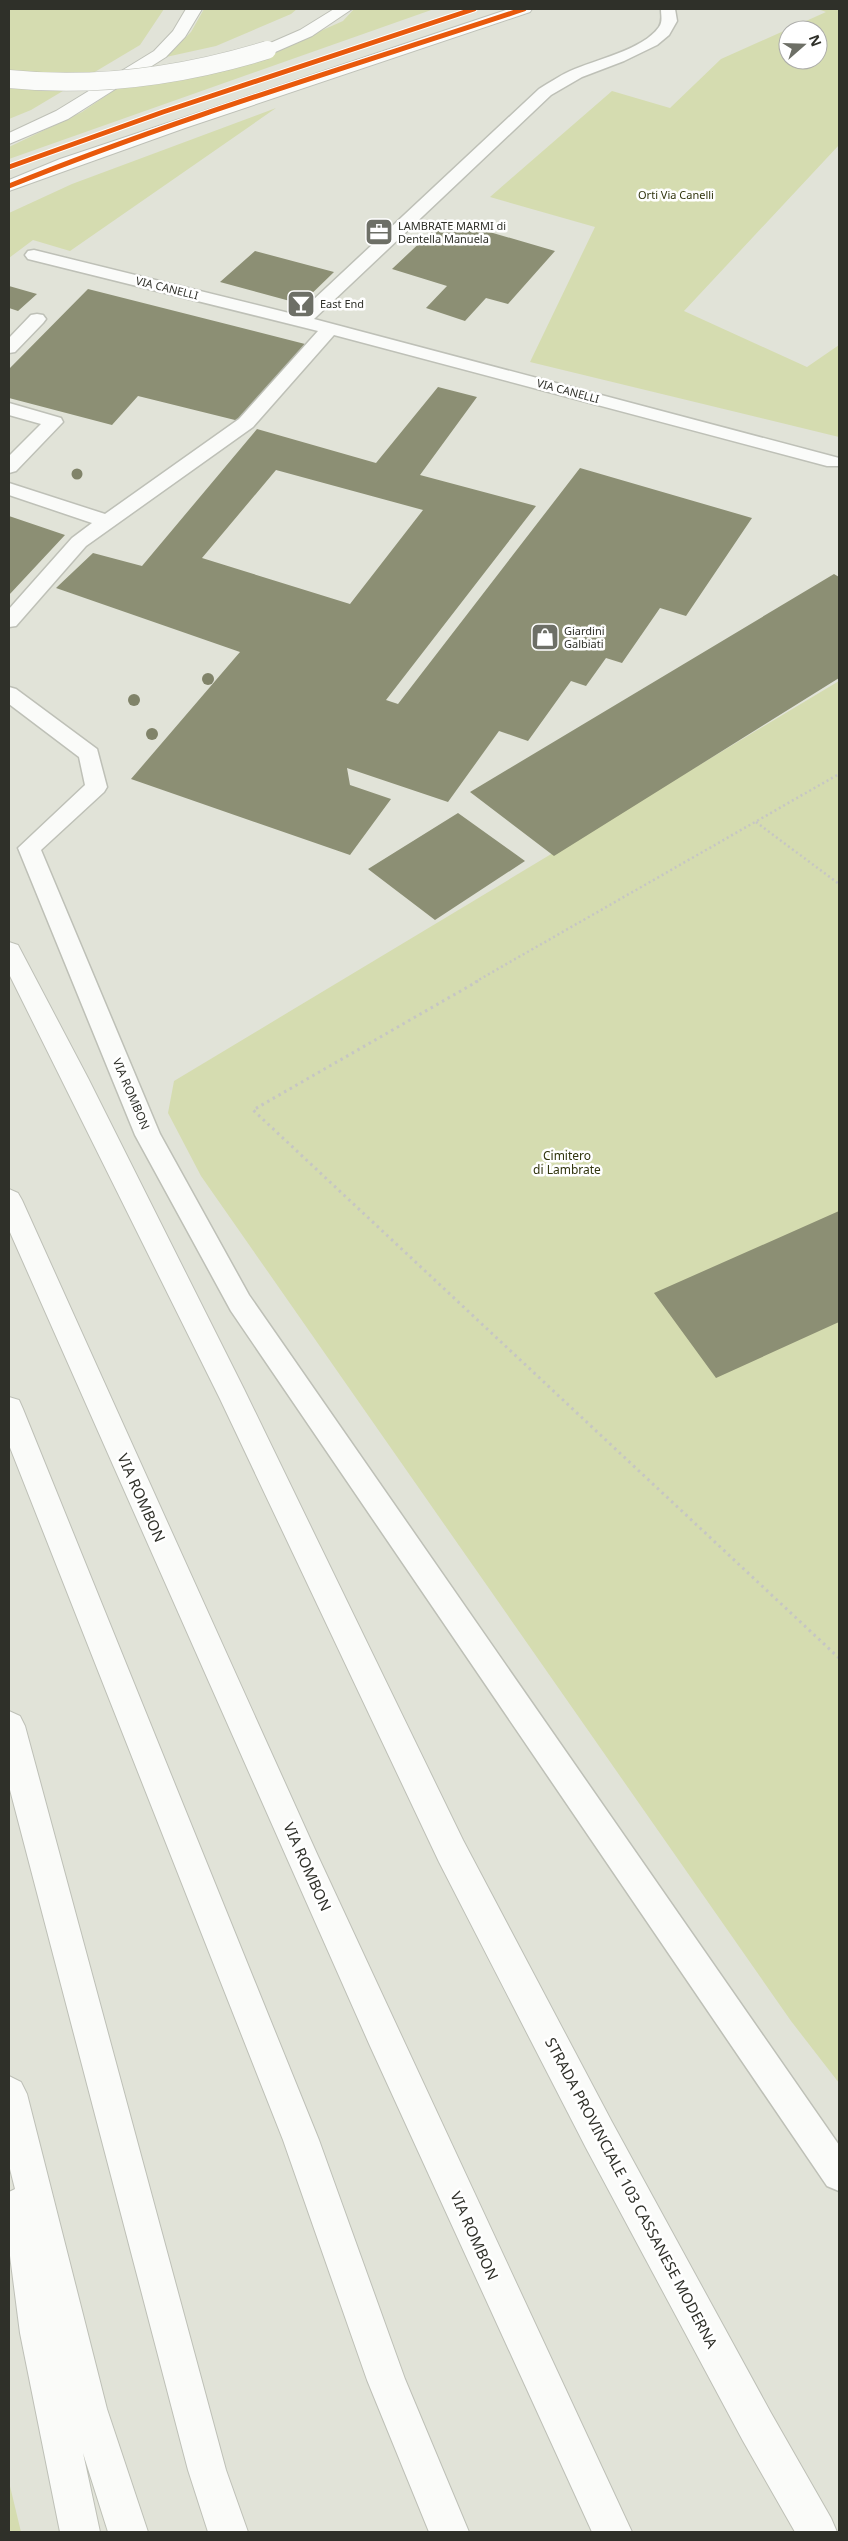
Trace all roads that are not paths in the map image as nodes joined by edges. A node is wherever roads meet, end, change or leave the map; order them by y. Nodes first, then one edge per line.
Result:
1 (194, 9) edge
2 (344, 9) edge
3 (524, 9) edge
4 (668, 9) edge
5 (9, 79) edge
6 (9, 140) edge
7 (9, 186) edge
8 (34, 255) dead end
9 (38, 320) dead end
10 (301, 321) junction
11 (330, 329) junction
12 (9, 348) edge
13 (9, 409) edge
14 (834, 462) dead end
15 (9, 467) edge
16 (9, 489) edge
17 (108, 522) junction
18 (9, 621) edge
19 (9, 694) edge
20 (9, 951) edge
21 (9, 1200) edge
22 (9, 1408) edge
23 (9, 1726) edge
24 (9, 2094) edge
25 (9, 2120) edge
26 (839, 2174) edge
27 (80, 2532) edge
28 (128, 2532) edge
29 (228, 2532) edge
30 (449, 2532) edge
31 (612, 2532) edge
32 (817, 2532) edge

1 - 6 main road
2 - 5 main road, bridge
3 - 7 main road
4 - 10 lane
8 - 10 lane, VIA CANELLI
9 - 12 lane
10 - 11 lane, VIA CANELLI
11 - 14 lane, VIA CANELLI
11 - 17 lane
13 - 15 lane
16 - 17 lane
17 - 18 lane
19 - 26 lane, VIA ROMBON
20 - 32 main road, STRADA PROVINCIALE 103 CASSANESE MODERNA
21 - 31 main road, VIA ROMBON
22 - 30 main road
23 - 29 main road
24 - 28 main road
25 - 27 main road

